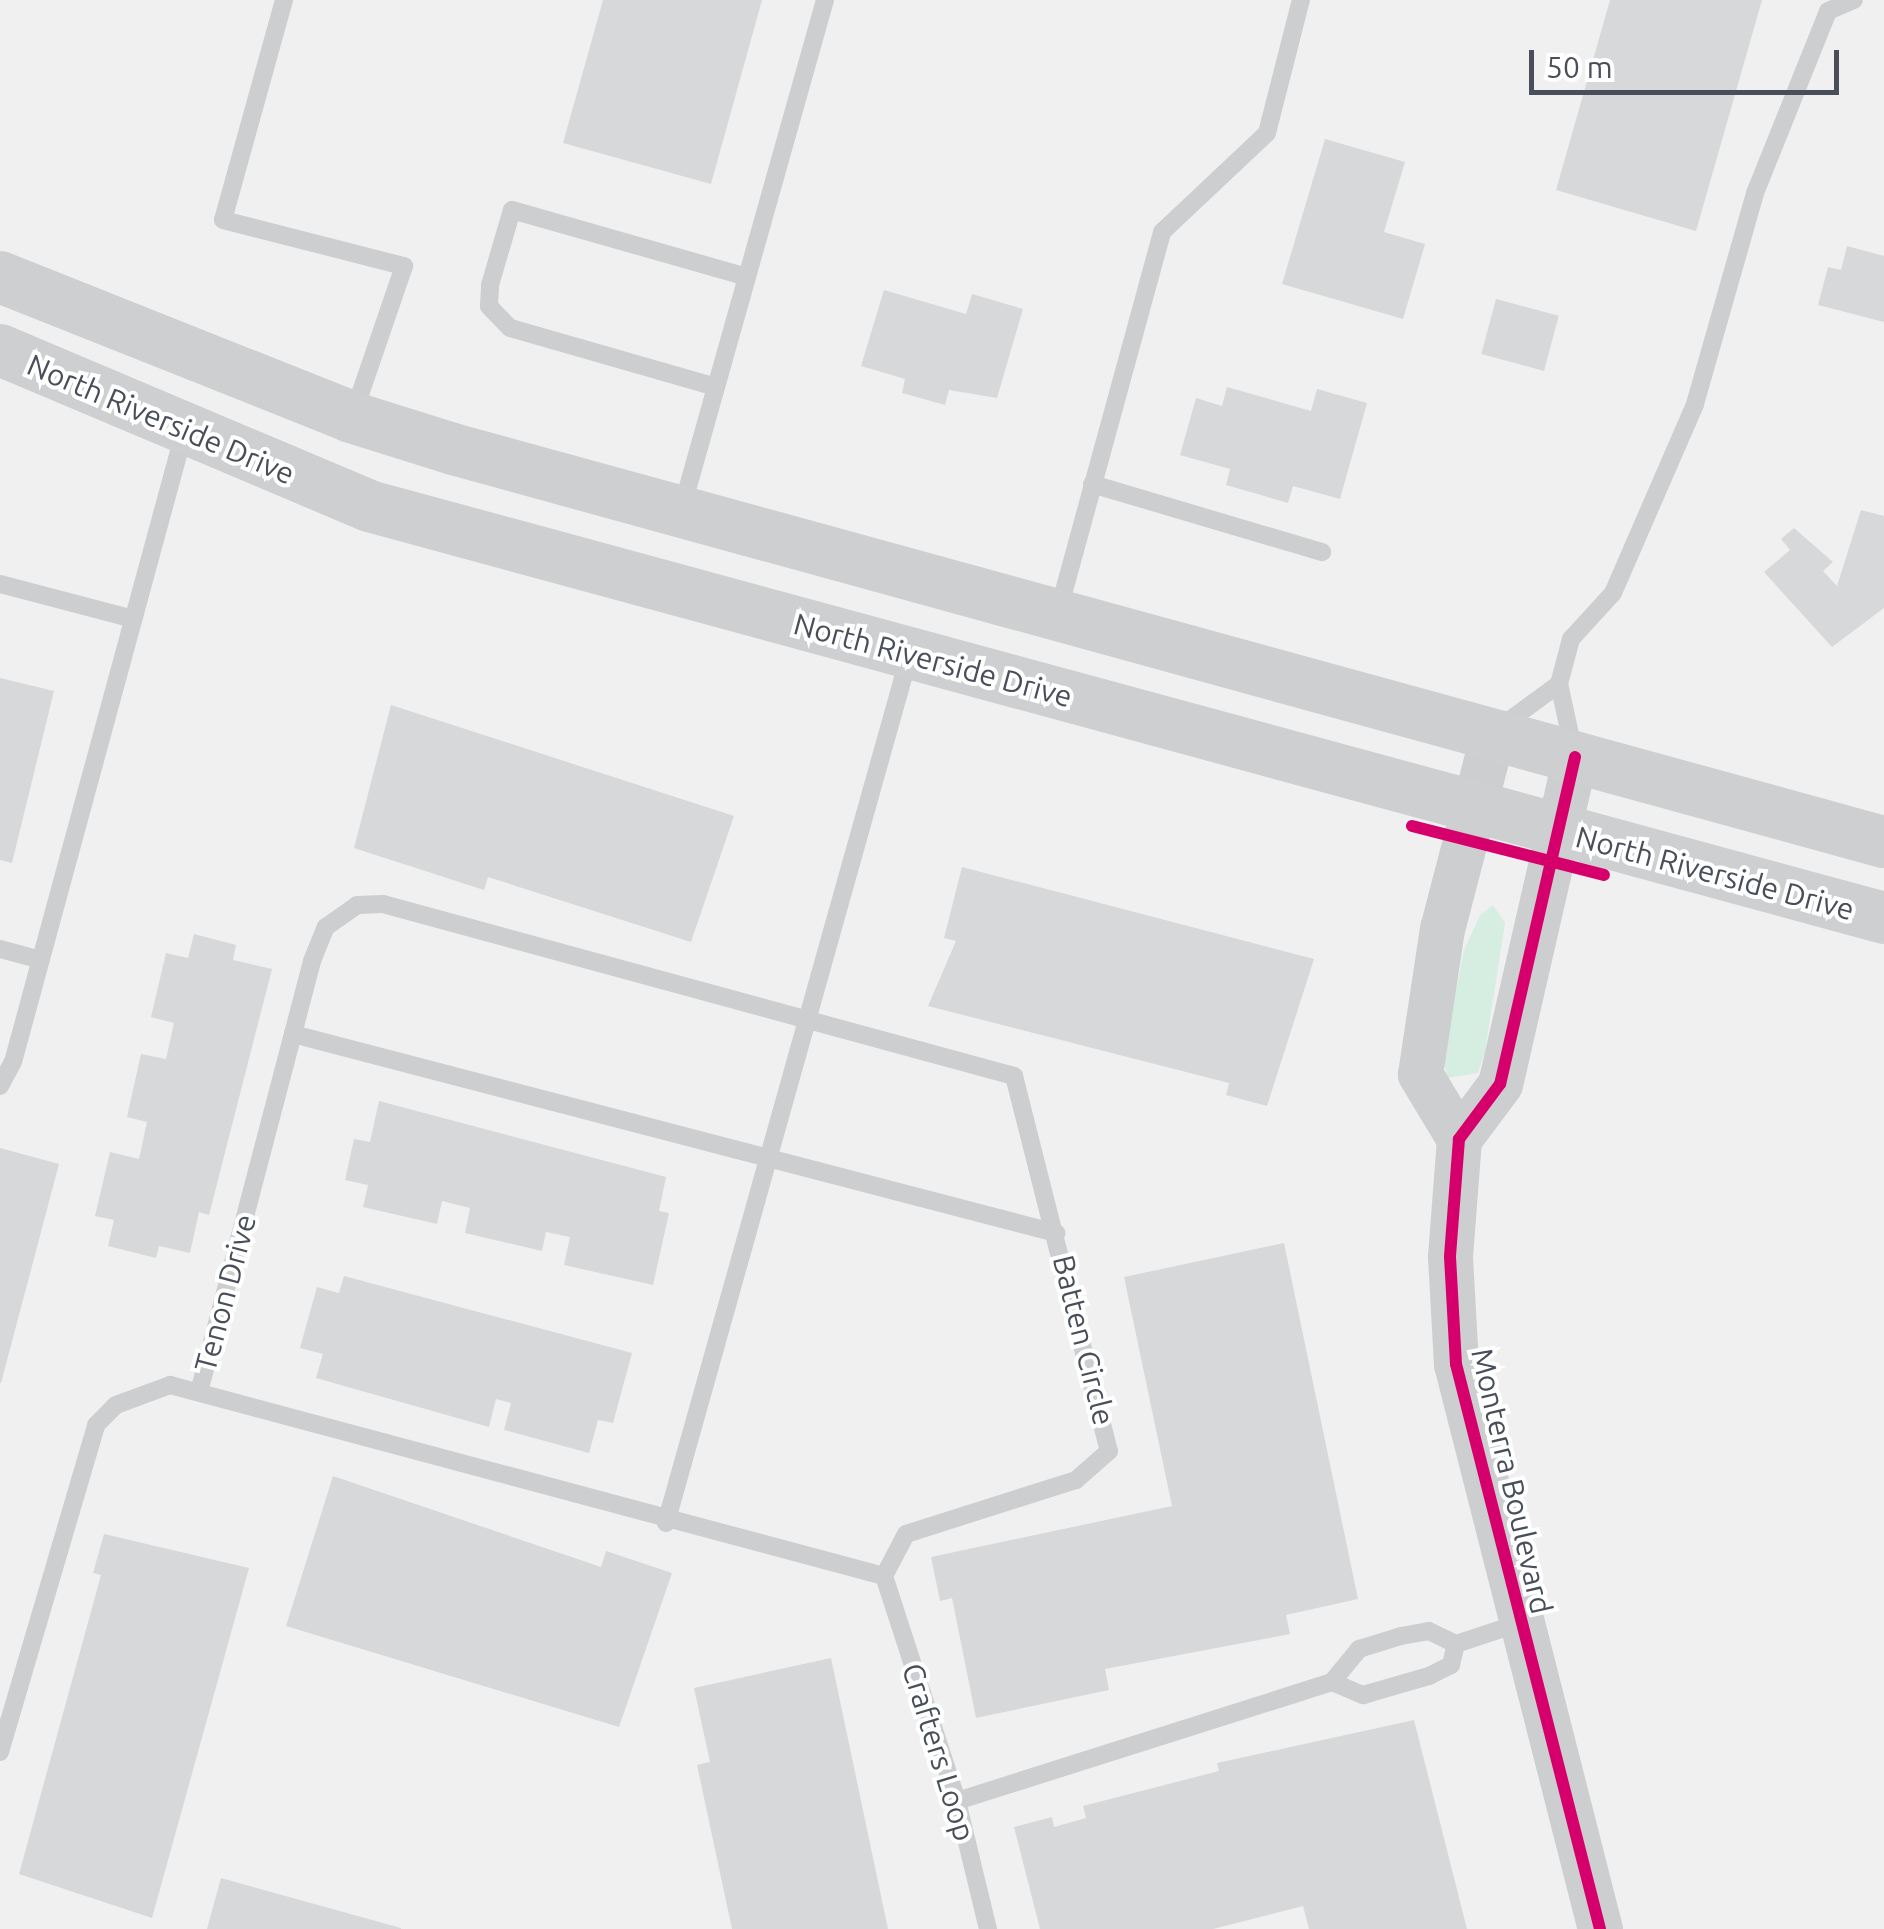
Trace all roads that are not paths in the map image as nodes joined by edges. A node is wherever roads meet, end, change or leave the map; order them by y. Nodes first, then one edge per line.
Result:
1 (284, 0) edge
2 (825, 0) edge
3 (1302, 0) edge
4 (1854, 0) edge
5 (0, 276) edge
6 (746, 277) junction
7 (0, 350) edge
8 (716, 387) junction
9 (351, 417) junction
10 (185, 430) junction
11 (1092, 484) junction
12 (680, 513) junction
13 (1322, 552) dead end
14 (0, 584) edge
15 (1058, 614) junction
16 (134, 620) junction
17 (910, 654) junction
18 (1559, 684) junction
19 (1492, 734) junction
20 (1575, 757) junction
21 (1472, 804) junction
22 (1554, 830) junction
23 (1884, 842) edge
24 (1884, 918) edge
25 (326, 927) joint
26 (0, 949) edge
27 (41, 960) junction
28 (805, 1020) junction
29 (294, 1034) junction
30 (0, 1086) edge
31 (1459, 1138) junction
32 (766, 1153) junction
33 (1056, 1233) junction
34 (200, 1392) junction
35 (666, 1523) junction
36 (884, 1576) junction
37 (1520, 1623) junction
38 (1456, 1644) junction
39 (1332, 1682) junction
40 (0, 1752) edge
41 (957, 1801) junction
42 (988, 1929) edge
43 (1600, 1929) edge

1 - 9 lane
2 - 6 lane
3 - 11 lane
4 - 18 lane
5 - 9 main road
6 - 8 lane
6 - 8 lane
7 - 10 main road, North Riverside Drive
8 - 12 lane
9 - 12 main road
10 - 16 lane
10 - 17 main road, North Riverside Drive
11 - 13 lane
11 - 15 lane
12 - 15 main road
14 - 16 lane
15 - 19 main road
16 - 27 lane
17 - 21 main road, North Riverside Drive
17 - 28 lane
18 - 19 lane
18 - 20 lane
19 - 20 main road
19 - 21 street
20 - 22 street
20 - 23 main road
21 - 22 main road, North Riverside Drive
21 - 31 street
22 - 24 main road, North Riverside Drive
22 - 31 street
25 - 28 lane, Batten Circle
25 - 29 lane, Tenon Drive
26 - 27 lane
27 - 30 lane
28 - 32 lane
28 - 33 lane, Batten Circle
29 - 32 lane
29 - 34 lane, Tenon Drive
31 - 37 street, Monterra Boulevard
32 - 33 lane
32 - 35 lane
33 - 36 lane, Batten Circle
34 - 35 lane
34 - 40 lane, Tenon Drive
35 - 36 lane
36 - 41 lane, Crafters Loop
37 - 38 lane
37 - 43 street, Monterra Boulevard
38 - 39 lane
38 - 39 lane
39 - 41 lane
41 - 42 lane, Crafters Loop

